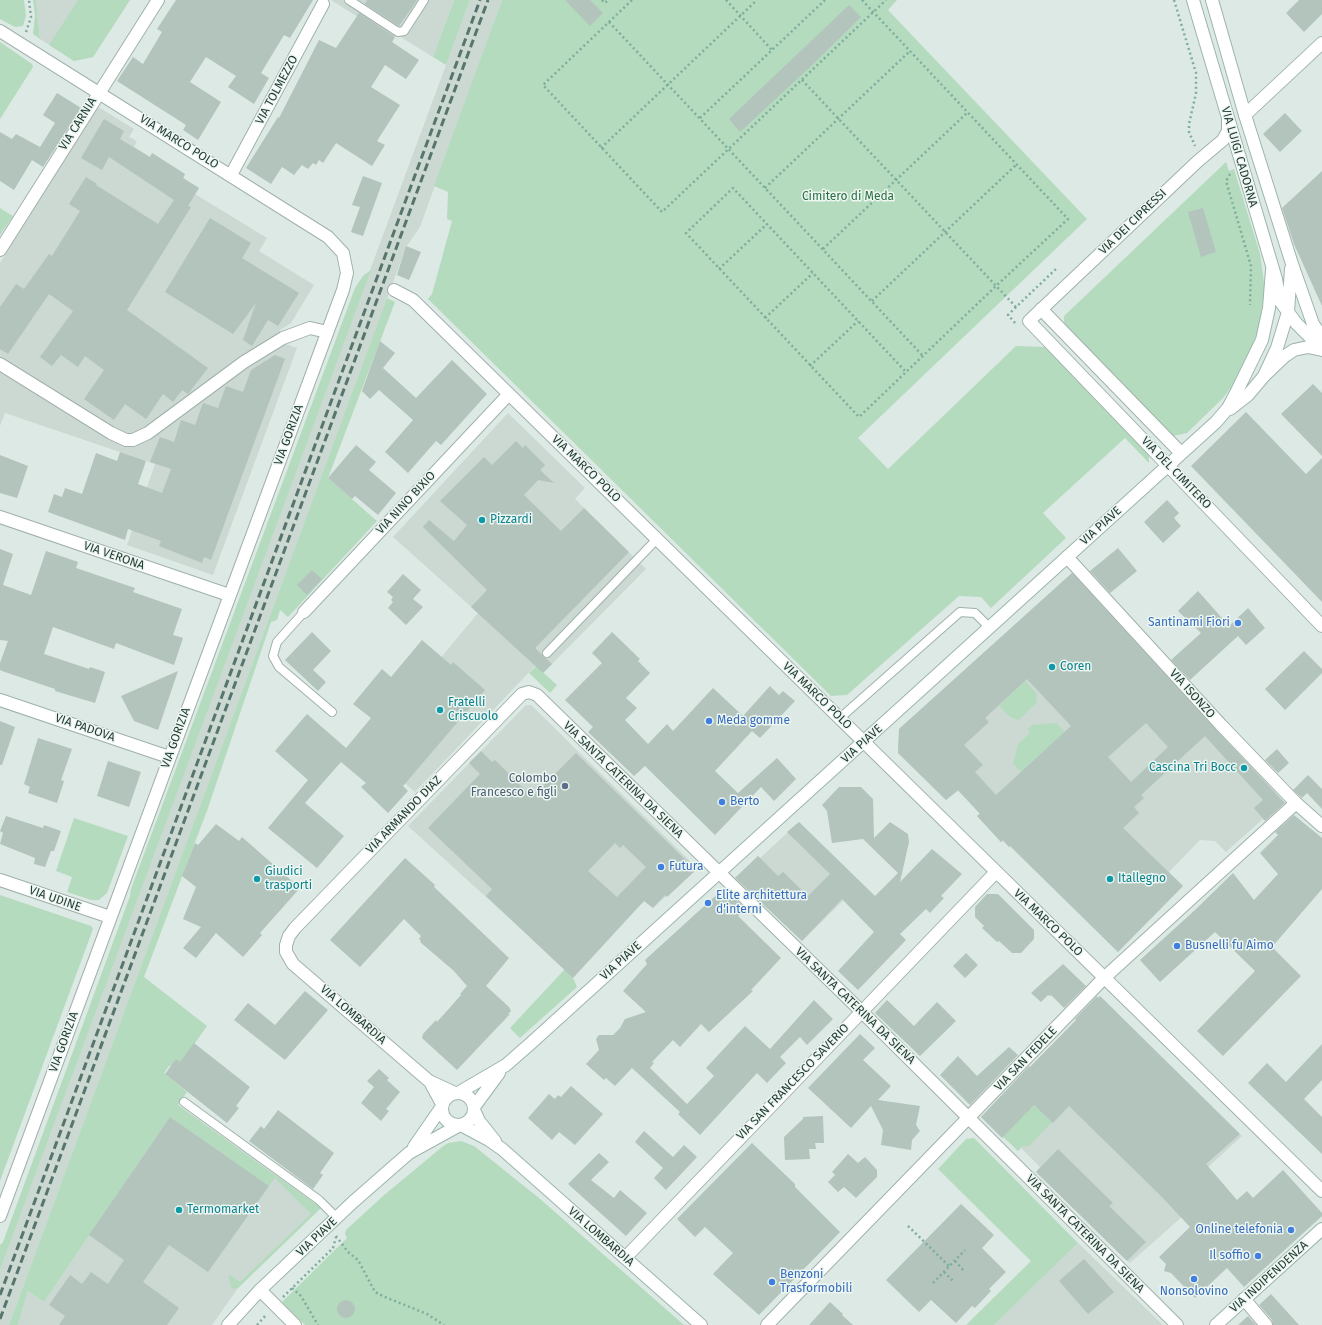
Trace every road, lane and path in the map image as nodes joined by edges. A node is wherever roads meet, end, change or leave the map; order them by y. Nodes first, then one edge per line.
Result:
1 (29, 0) edge
2 (158, 0) edge
3 (349, 0) edge
4 (424, 0) edge
5 (602, 0) edge
6 (608, 0) edge
7 (632, 0) edge
8 (726, 0) edge
9 (757, 0) edge
10 (825, 0) edge
11 (862, 0) edge
12 (886, 0) edge
13 (1192, 0) edge
14 (1212, 0) edge
15 (323, 4) dead end
16 (873, 12) junction
17 (741, 16) junction
18 (609, 22) junction
19 (1, 31) edge
20 (20, 43) junction
21 (1322, 43) edge
22 (772, 50) junction
23 (910, 51) junction
24 (802, 80) junction
25 (668, 85) junction
26 (98, 92) junction
27 (968, 112) junction
28 (1245, 115) junction
29 (700, 118) junction
30 (838, 119) junction
31 (1228, 120) junction
32 (601, 148) junction
33 (729, 149) junction
34 (1017, 164) junction
35 (231, 175) junction
36 (896, 180) junction
37 (765, 188) junction
38 (767, 224) junction
39 (945, 232) junction
40 (823, 249) junction
41 (0, 250) edge
42 (345, 260) joint
43 (1292, 264) junction
44 (1057, 268) dead end
45 (719, 269) junction
46 (1272, 270) junction
47 (813, 273) junction
48 (996, 286) junction
49 (394, 290) dead end
50 (872, 301) junction
51 (1016, 307) junction
52 (1042, 309) junction
53 (1288, 312) junction
54 (765, 318) junction
55 (858, 321) junction
56 (1025, 325) junction
57 (327, 332) junction
58 (1322, 337) edge
59 (1322, 349) edge
60 (923, 356) junction
61 (0, 364) edge
62 (810, 366) junction
63 (906, 372) junction
64 (1264, 376) junction
65 (509, 394) junction
66 (1216, 422) junction
67 (1181, 453) junction
68 (1168, 465) junction
69 (0, 516) edge
70 (657, 539) junction
71 (1067, 557) junction
72 (229, 596) junction
73 (304, 612) joint
74 (1322, 626) edge
75 (990, 628) junction
76 (547, 653) dead end
77 (530, 692) joint
78 (0, 700) edge
79 (332, 712) dead end
80 (840, 718) junction
81 (865, 742) junction
82 (169, 757) junction
83 (1296, 803) junction
84 (1322, 826) edge
85 (996, 872) junction
86 (718, 873) junction
87 (0, 880) edge
88 (110, 917) junction
89 (286, 945) joint
90 (1104, 978) junction
91 (861, 1011) junction
92 (506, 1065) junction
93 (429, 1081) junction
94 (456, 1093) junction
95 (184, 1102) dead end
96 (442, 1106) junction
97 (474, 1109) junction
98 (969, 1118) junction
99 (460, 1126) junction
100 (502, 1149) junction
101 (409, 1153) junction
102 (1322, 1192) edge
103 (0, 1216) edge
104 (337, 1218) junction
105 (908, 1226) dead end
106 (1322, 1229) edge
107 (966, 1250) dead end
108 (625, 1258) junction
109 (955, 1261) junction
110 (950, 1267) junction
111 (944, 1272) junction
112 (965, 1272) dead end
113 (954, 1282) dead end
114 (933, 1283) dead end
115 (292, 1288) junction
116 (260, 1290) junction
117 (1244, 1299) junction
118 (275, 1306) junction
119 (228, 1325) edge
120 (257, 1325) edge
121 (294, 1325) edge
122 (318, 1325) edge
123 (444, 1325) edge
124 (701, 1325) edge
125 (767, 1325) edge
126 (1177, 1325) edge
127 (1216, 1325) edge
128 (1266, 1325) edge

1 - 20 path
2 - 26 street, VIA CARNIA
3 - 4 lane
5 - 6 path
7 - 18 path
8 - 17 path
9 - 17 path
10 - 22 path
11 - 16 path
12 - 16 path
13 - 31 street, VIA LUIGI CADORNA
14 - 28 street, VIA LUIGI CADORNA
15 - 35 street, VIA TOLMEZZO
16 - 23 path
16 - 24 path
17 - 22 path
17 - 25 path
18 - 25 path
18 - 32 path
19 - 20 street, VIA MARCO POLO
20 - 26 street, VIA MARCO POLO
21 - 28 street
22 - 29 path
23 - 27 path
23 - 30 path
24 - 30 path
24 - 33 path
25 - 29 path
25 - 32 path
26 - 35 street, VIA MARCO POLO
26 - 41 street, VIA CARNIA
27 - 34 path
27 - 36 path
28 - 43 street, VIA LUIGI CADORNA
29 - 33 path
30 - 36 path
30 - 37 path
31 - 46 street, VIA LUIGI CADORNA
31 - 52 street, VIA DEI CIPRESSI
32 - 33 path
33 - 37 path
34 - 39 path
34 - 48 path
35 - 42 street, VIA MARCO POLO
36 - 39 path
36 - 40 path
37 - 40 path
38 - 45 path
38 - 45 path
38 - 47 path
39 - 48 path
39 - 50 path
40 - 50 path
42 - 57 street, VIA GORIZIA
43 - 53 street, VIA LUIGI CADORNA
43 - 58 street, VIA LUIGI CADORNA
44 - 51 path
45 - 54 path
46 - 53 street, VIA LUIGI CADORNA
46 - 66 street, VIA PIAVE
47 - 54 path
47 - 55 path
48 - 51 path
48 - 60 path
49 - 65 street, VIA MARCO POLO
50 - 60 path
51 - 56 path
52 - 56 street, VIA DEI CIPRESSI
52 - 67 street, VIA DEL CIMITERO
53 - 59 street, VIA LUIGI CADORNA
53 - 64 street, VIA PIAVE
54 - 62 path
55 - 62 path
55 - 63 path
56 - 68 street, VIA DEL CIMITERO
57 - 61 street
57 - 72 street, VIA GORIZIA
59 - 64 street, VIA PIAVE
60 - 63 path
62 - 63 path
64 - 66 street, VIA PIAVE
65 - 70 street, VIA MARCO POLO
65 - 73 street, VIA NINO BIXIO
66 - 67 street, VIA PIAVE
67 - 68 street, VIA PIAVE
68 - 71 street, VIA PIAVE
68 - 74 street, VIA DEL CIMITERO
69 - 72 street, VIA VERONA
70 - 76 lane
70 - 80 street, VIA MARCO POLO
71 - 75 street, VIA PIAVE
71 - 83 street, VIA ISONZO
72 - 82 street, VIA GORIZIA
73 - 79 lane
75 - 80 lane
75 - 81 street, VIA PIAVE
77 - 86 street, VIA SANTA CATERINA DA SIENA
77 - 89 street, VIA ARMANDO DIAZ
78 - 82 street, VIA PADOVA
80 - 81 street, VIA MARCO POLO
81 - 85 street, VIA MARCO POLO
81 - 86 street, VIA PIAVE
82 - 88 street, VIA GORIZIA
83 - 84 street, VIA ISONZO
83 - 90 street, VIA SAN FEDELE
85 - 90 street, VIA MARCO POLO
85 - 91 street, VIA SAN FRANCESCO SAVERIO
86 - 91 street, VIA SANTA CATERINA DA SIENA
86 - 92 street, VIA PIAVE
87 - 88 street, VIA UDINE
88 - 103 street, VIA GORIZIA
89 - 93 street, VIA LOMBARDIA
90 - 98 street, VIA SAN FEDELE
90 - 102 street, VIA MARCO POLO
91 - 98 street, VIA SANTA CATERINA DA SIENA
91 - 108 street, VIA SAN FRANCESCO SAVERIO
92 - 94 street, VIA PIAVE
92 - 97 street, VIA PIAVE
93 - 94 street, VIA LOMBARDIA
93 - 96 street, VIA LOMBARDIA
94 - 96 street
94 - 97 street
95 - 104 lane
96 - 99 street
96 - 101 street, VIA PIAVE
97 - 99 street
97 - 100 street, VIA LOMBARDIA
98 - 125 street, VIA SAN FEDELE
98 - 126 street, VIA SANTA CATERINA DA SIENA
99 - 100 street, VIA LOMBARDIA
99 - 101 street, VIA PIAVE
100 - 108 street, VIA LOMBARDIA
101 - 104 street, VIA PIAVE
104 - 116 street, VIA PIAVE
105 - 110 path
106 - 117 street, VIA INDIPENDENZA
107 - 109 path
108 - 124 street, VIA LOMBARDIA
109 - 110 path
109 - 112 path
110 - 111 path
111 - 113 path
111 - 114 path
115 - 118 path
115 - 122 path
115 - 123 path
116 - 118 street
116 - 119 street, VIA PIAVE
117 - 127 street, VIA INDIPENDENZA
117 - 128 street
118 - 120 path
118 - 121 street

